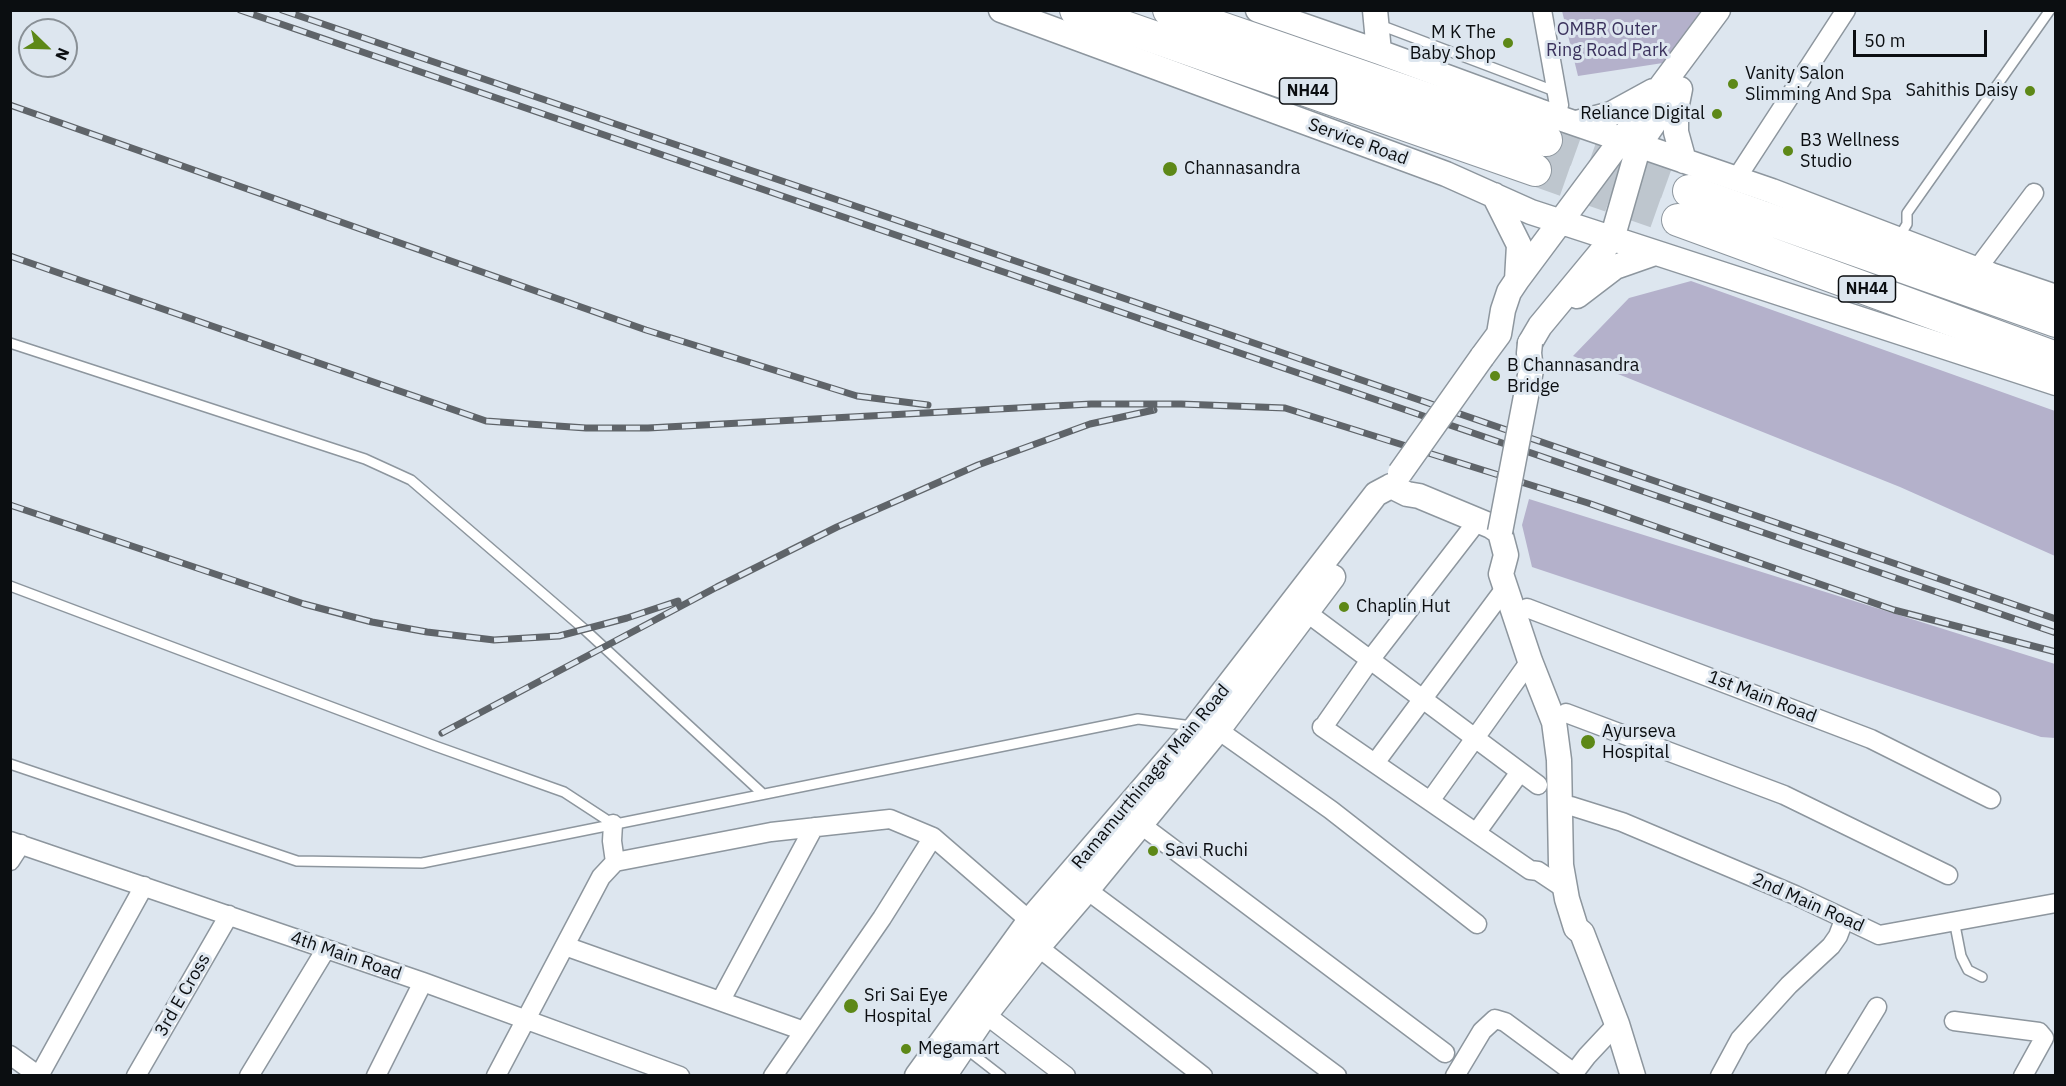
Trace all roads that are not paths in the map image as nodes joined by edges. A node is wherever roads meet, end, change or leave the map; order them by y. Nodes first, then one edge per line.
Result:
1 (1001, 10) edge
2 (1076, 10) edge
3 (1170, 10) edge
4 (1257, 10) edge
5 (1542, 10) edge
6 (1718, 10) edge
7 (1732, 10) edge
8 (1846, 10) edge
9 (2050, 10) edge
10 (1376, 17) edge
11 (1379, 52) junction
12 (1672, 84) junction
13 (1558, 117) junction
14 (1630, 142) junction
15 (1684, 161) junction
16 (1535, 170) tunnel mouth
17 (1736, 179) junction
18 (1689, 191) tunnel mouth
19 (2034, 193) dead end
20 (1494, 195) junction
21 (1678, 220) tunnel mouth
22 (1561, 222) junction
23 (1612, 239) junction
24 (1897, 239) junction
25 (1655, 253) junction
26 (1977, 269) junction
27 (1517, 280) junction
28 (2055, 297) edge
29 (2055, 321) edge
30 (1535, 334) junction
31 (10, 343) edge
32 (2055, 358) edge
33 (2055, 383) edge
34 (1399, 484) junction
35 (1472, 528) junction
36 (1502, 543) junction
37 (10, 586) edge
38 (1506, 587) junction
39 (1527, 608) junction
40 (1306, 612) junction
41 (1370, 660) junction
42 (1530, 661) junction
43 (1423, 699) junction
44 (1566, 714) junction
45 (1207, 728) junction
46 (1475, 738) junction
47 (1375, 763) junction
48 (10, 764) edge
49 (1520, 772) junction
50 (1538, 784) dead end
51 (763, 794) junction
52 (1991, 799) dead end
53 (1430, 801) junction
54 (1571, 806) junction
55 (1132, 818) junction
56 (613, 824) junction
57 (814, 827) junction
58 (1476, 833) junction
59 (933, 837) junction
60 (16, 842) edge
61 (10, 861) edge
62 (615, 862) junction
63 (1948, 875) dead end
64 (144, 886) junction
65 (1565, 889) junction
66 (1088, 890) junction
67 (2055, 903) edge
68 (229, 915) junction
69 (1030, 920) junction
70 (1844, 920) junction
71 (1954, 920) junction
72 (1477, 924) dead end
73 (1582, 933) junction
74 (1043, 942) junction
75 (565, 946) junction
76 (326, 949) junction
77 (1982, 977) dead end
78 (423, 982) junction
79 (721, 1000) junction
80 (1877, 1007) dead end
81 (977, 1009) junction
82 (526, 1018) junction
83 (1954, 1021) dead end
84 (1617, 1024) junction
85 (804, 1030) junction
86 (964, 1047) junction
87 (1445, 1053) dead end
88 (10, 1055) edge
89 (1573, 1074) edge
90 (39, 1076) edge
91 (136, 1076) edge
92 (249, 1076) edge
93 (376, 1076) edge
94 (496, 1076) edge
95 (680, 1076) edge
96 (773, 1076) edge
97 (917, 1076) edge
98 (944, 1076) edge
99 (1001, 1076) edge
100 (1066, 1076) edge
101 (1203, 1076) edge
102 (1336, 1076) edge
103 (1455, 1076) edge
104 (1633, 1076) edge
105 (1720, 1076) edge
106 (1835, 1076) edge
107 (2023, 1076) edge

1 - 20 main road, Service Road
2 - 16 highway, NH44
3 - 13 highway, NH44
4 - 11 main road
5 - 13 street
6 - 12 main road
7 - 12 main road
8 - 17 street
9 - 24 lane
10 - 11 main road
10 - 13 lane
11 - 13 main road
12 - 13 main road
12 - 14 main road, Ramamurthinagar Main Road
12 - 15 main road
13 - 14 main road
14 - 15 main road
14 - 22 main road, Ramamurthinagar Main Road
14 - 23 main road
15 - 17 main road
17 - 24 main road
18 - 29 highway, NH44
19 - 26 street
20 - 22 main road, Service Road
20 - 27 main road
21 - 32 highway, NH44
22 - 23 main road, Service Road
22 - 27 main road, Ramamurthinagar Main Road
23 - 25 main road, Service Road
23 - 30 main road
24 - 26 main road
25 - 30 main road
25 - 33 main road, Service Road
26 - 28 main road
27 - 34 main road, Ramamurthinagar Main Road, bridge
30 - 36 main road, bridge
31 - 51 lane
34 - 35 main road
34 - 36 main road
34 - 40 main road, Ramamurthinagar Main Road
34 - 45 main road, Ramamurthinagar Main Road
35 - 36 main road
35 - 41 street
36 - 38 main road
36 - 39 main road
37 - 56 lane
38 - 42 main road
38 - 43 street
39 - 44 main road
39 - 52 street, 1st Main Road
40 - 41 street
40 - 45 main road, Ramamurthinagar Main Road
41 - 43 street
41 - 47 street
42 - 46 street
42 - 65 main road
43 - 46 street
43 - 47 street
44 - 54 main road
44 - 63 street
45 - 51 lane
45 - 55 main road, Ramamurthinagar Main Road
45 - 72 street
46 - 49 street
46 - 53 street
47 - 53 street
48 - 56 lane
49 - 50 street
49 - 58 street
51 - 56 lane
53 - 58 street
54 - 70 street, 2nd Main Road
54 - 73 main road
55 - 66 main road, Ramamurthinagar Main Road
55 - 69 main road, Ramamurthinagar Main Road
55 - 87 street
56 - 62 street
57 - 59 street
57 - 62 street
57 - 79 street
58 - 65 street
59 - 69 street
59 - 85 street
60 - 61 street
60 - 64 street, 4th Main Road
62 - 75 street
64 - 68 street, 4th Main Road
64 - 90 street
65 - 73 main road
66 - 74 main road, Ramamurthinagar Main Road
66 - 102 street
67 - 71 street, 2nd Main Road
68 - 76 street, 4th Main Road
68 - 91 street, 3rd E Cross
69 - 74 street
69 - 81 main road, Ramamurthinagar Main Road
70 - 71 street, 2nd Main Road
70 - 105 street
71 - 77 lane
73 - 84 main road
74 - 81 main road, Ramamurthinagar Main Road
74 - 101 street
75 - 79 street
75 - 82 street
76 - 78 street, 4th Main Road
76 - 92 street
78 - 82 street, 4th Main Road
78 - 93 street
79 - 85 street
80 - 106 street
81 - 86 main road, Ramamurthinagar Main Road
81 - 97 main road, Ramamurthinagar Main Road
81 - 100 street
82 - 94 street
82 - 95 street, 4th Main Road
83 - 107 street
84 - 89 street
84 - 104 main road
85 - 96 street
86 - 98 main road, Ramamurthinagar Main Road
86 - 99 lane
88 - 90 street
89 - 103 street

